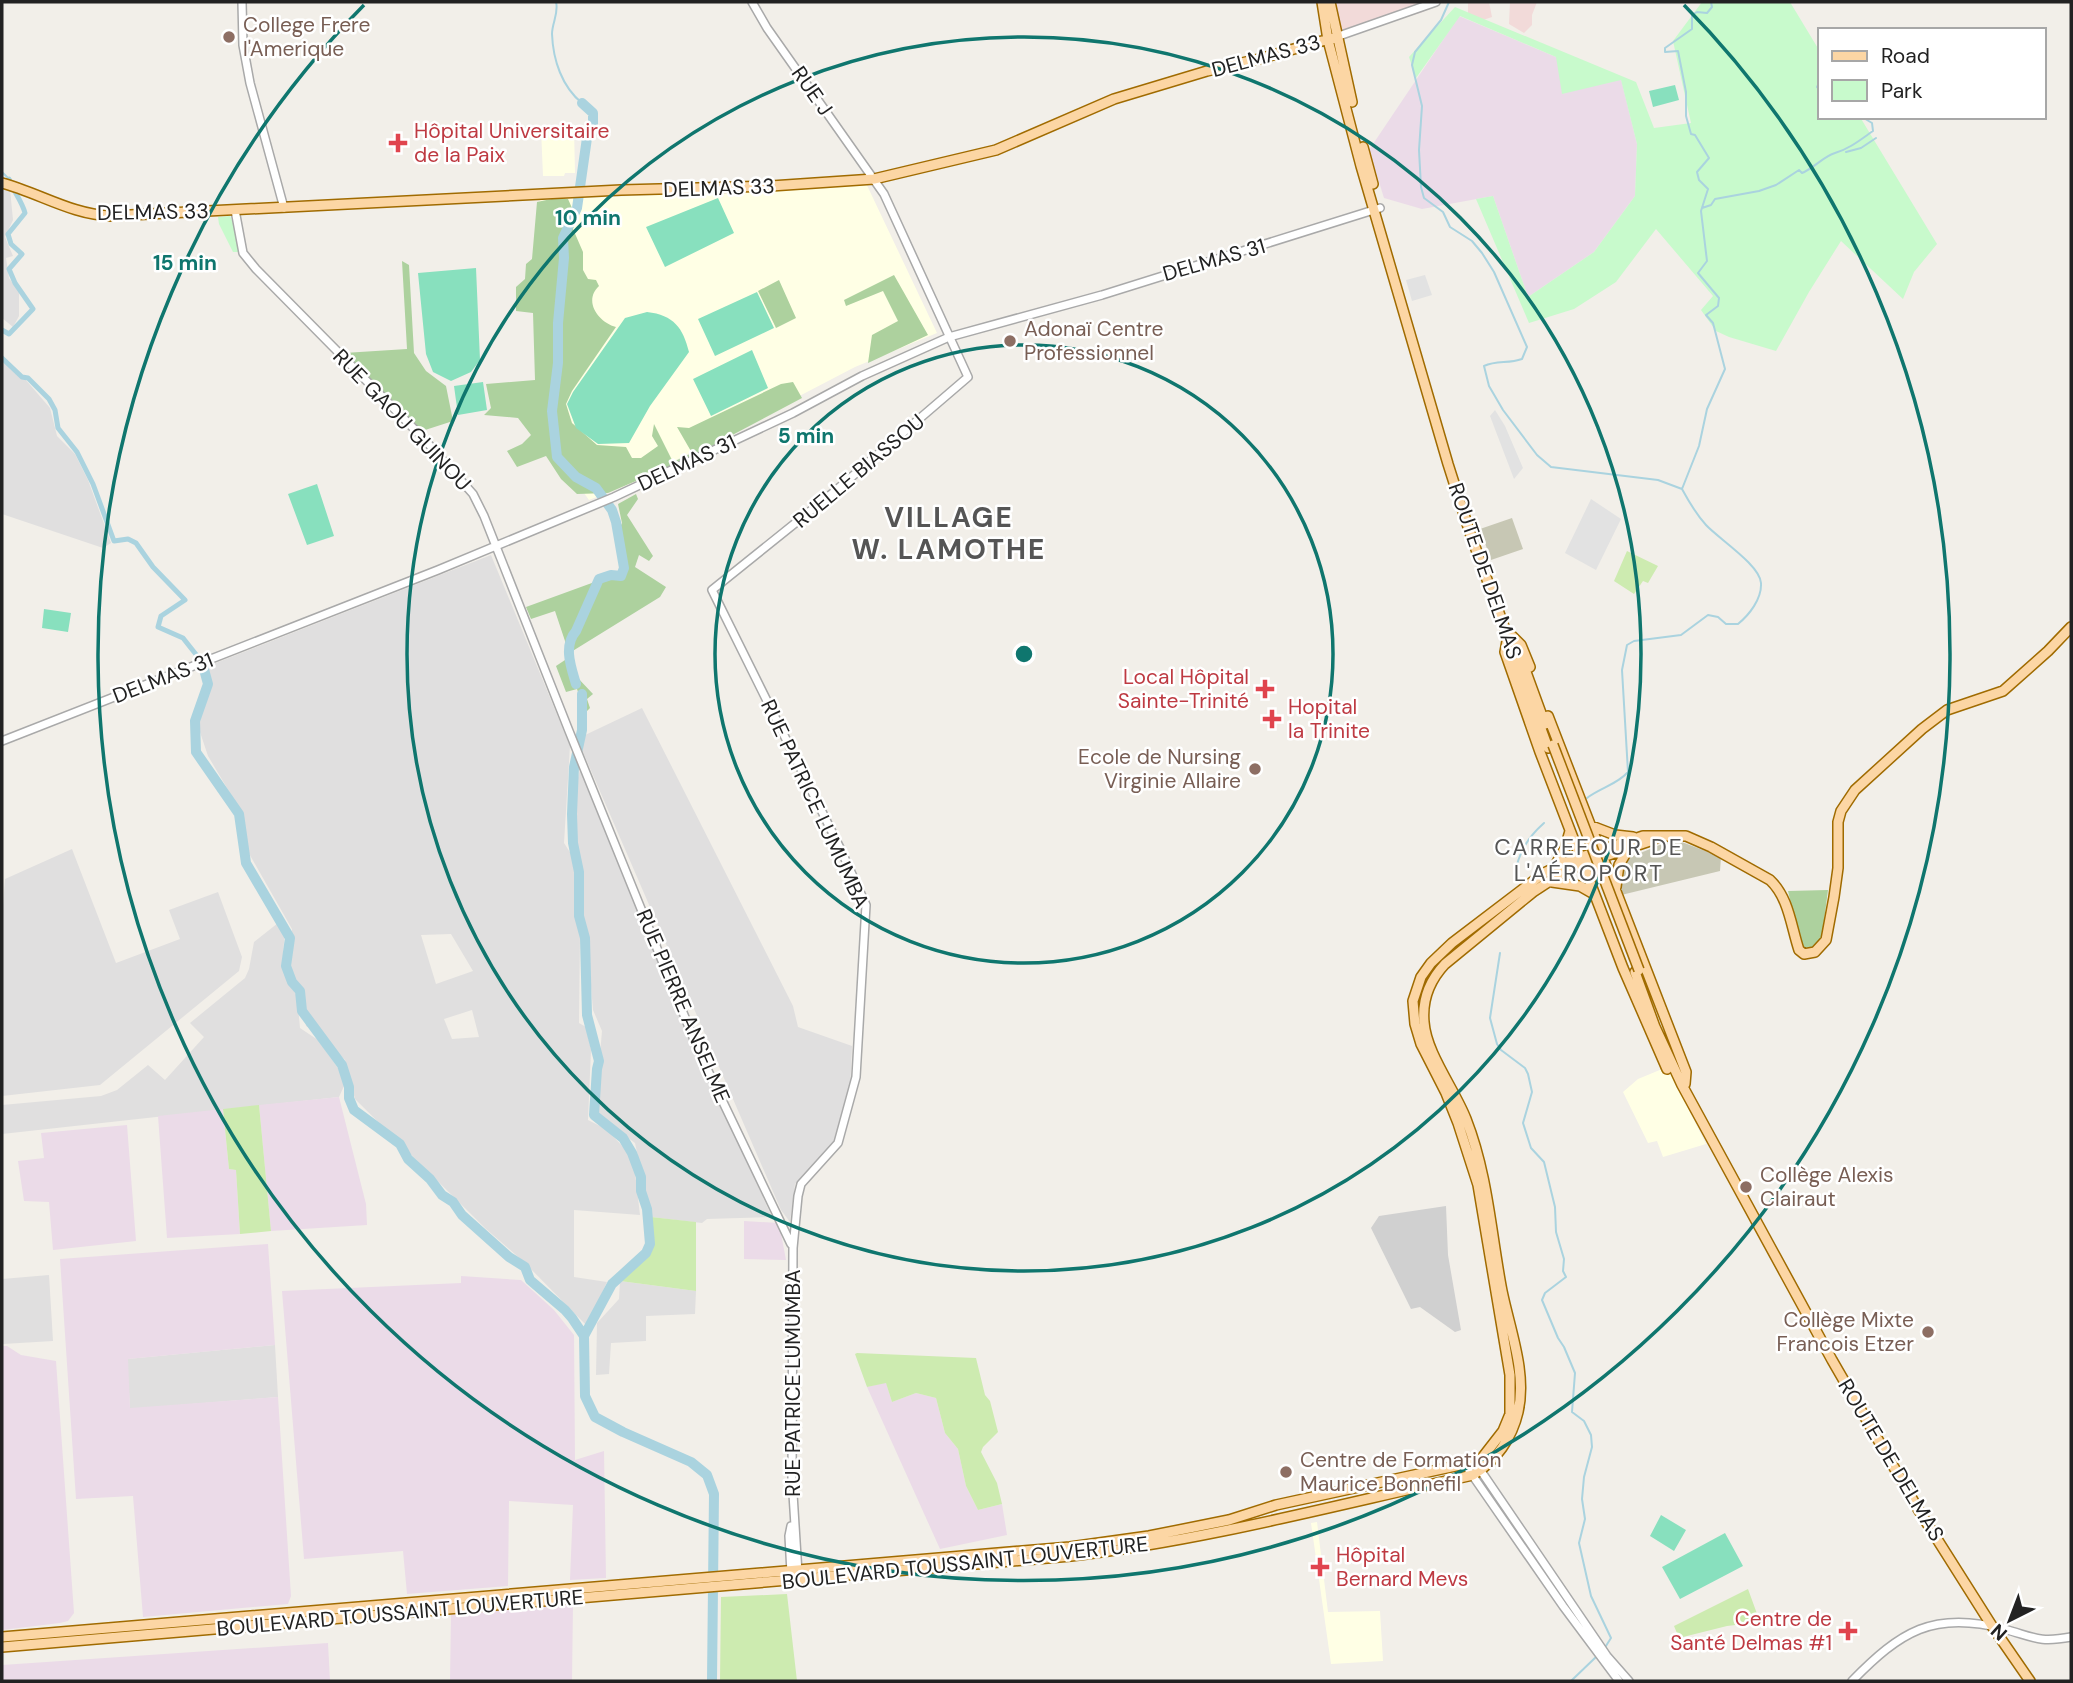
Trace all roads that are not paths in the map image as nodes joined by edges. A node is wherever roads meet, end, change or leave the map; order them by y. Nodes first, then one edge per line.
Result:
1 (242, 2) edge
2 (752, 2) edge
3 (1322, 2) edge
4 (1330, 2) edge
5 (1436, 2) edge
6 (1348, 33) joint
7 (1333, 36) junction
8 (874, 179) junction
9 (9, 185) edge
10 (284, 208) junction
11 (1377, 209) junction
12 (235, 210) junction
13 (949, 337) junction
14 (496, 545) junction
15 (712, 590) joint
16 (2071, 627) edge
17 (1510, 637) junction
18 (573, 740) joint
19 (2, 741) edge
20 (1589, 825) junction
21 (1571, 829) junction
22 (1663, 835) junction
23 (1641, 836) junction
24 (1629, 848) junction
25 (1602, 854) junction
26 (1580, 860) junction
27 (1553, 868) junction
28 (1550, 882) junction
29 (1615, 892) junction
30 (1596, 896) junction
31 (1684, 1085) junction
32 (793, 1248) junction
33 (1515, 1374) junction
34 (1470, 1464) junction
35 (1477, 1473) junction
36 (1374, 1484) junction
37 (1376, 1496) junction
38 (1071, 1551) junction
39 (795, 1569) junction
40 (794, 1580) junction
41 (719, 1581) junction
42 (700, 1583) junction
43 (1992, 1626) junction
44 (2, 1637) edge
45 (2071, 1637) edge
46 (2, 1647) edge
47 (1605, 1658) junction
48 (1619, 1681) edge
49 (1629, 1681) edge
50 (1852, 1681) edge
51 (2030, 1681) edge

1 - 10 street
2 - 8 street, RUE J
3 - 7 main road, ROUTE DE DELMAS
4 - 7 main road, ROUTE DE DELMAS
5 - 6 street
6 - 7 main road
7 - 8 main road, DELMAS 33
7 - 11 main road, ROUTE DE DELMAS
8 - 10 main road, DELMAS 33
8 - 13 street, RUE J
9 - 12 main road, DELMAS 33
10 - 12 main road, DELMAS 33
11 - 13 street, DELMAS 31
11 - 17 main road, ROUTE DE DELMAS
12 - 14 street, RUE GAOU GUINOU
13 - 14 street, DELMAS 31
13 - 15 street, RUELLE BIASSOU
14 - 18 street, RUE GAOU GUINOU
14 - 19 street, DELMAS 31
15 - 32 street, RUE PATRICE LUMUMBA
16 - 22 main road
17 - 20 main road
17 - 21 main road
17 - 31 main road, ROUTE DE DELMAS, bridge
18 - 32 street, RUE PIERRE ANSELME
20 - 23 main road
20 - 25 main road
21 - 26 main road
21 - 27 main road
22 - 23 main road
22 - 24 main road
23 - 25 main road
24 - 25 main road
24 - 29 main road
25 - 26 main road
25 - 29 main road
26 - 27 main road
26 - 28 main road
26 - 30 main road
27 - 33 main road
28 - 30 main road
28 - 33 main road
29 - 31 main road
30 - 31 main road
31 - 43 main road, ROUTE DE DELMAS
32 - 39 street, RUE PATRICE LUMUMBA
33 - 34 main road
33 - 35 main road
34 - 35 street
34 - 36 main road, BOULEVARD TOUSSAINT LOUVERTURE
35 - 37 main road, BOULEVARD TOUSSAINT LOUVERTURE
35 - 47 street
36 - 37 main road
36 - 38 main road, BOULEVARD TOUSSAINT LOUVERTURE
37 - 38 main road, BOULEVARD TOUSSAINT LOUVERTURE
38 - 39 main road, BOULEVARD TOUSSAINT LOUVERTURE
38 - 40 main road, BOULEVARD TOUSSAINT LOUVERTURE
39 - 40 street, RUE PATRICE LUMUMBA
39 - 41 main road, BOULEVARD TOUSSAINT LOUVERTURE
40 - 41 main road, BOULEVARD TOUSSAINT LOUVERTURE
41 - 42 main road, BOULEVARD TOUSSAINT LOUVERTURE
42 - 44 main road, BOULEVARD TOUSSAINT LOUVERTURE
42 - 46 main road, BOULEVARD TOUSSAINT LOUVERTURE
43 - 45 street
43 - 50 street
43 - 51 main road, ROUTE DE DELMAS
47 - 48 street
47 - 49 street

